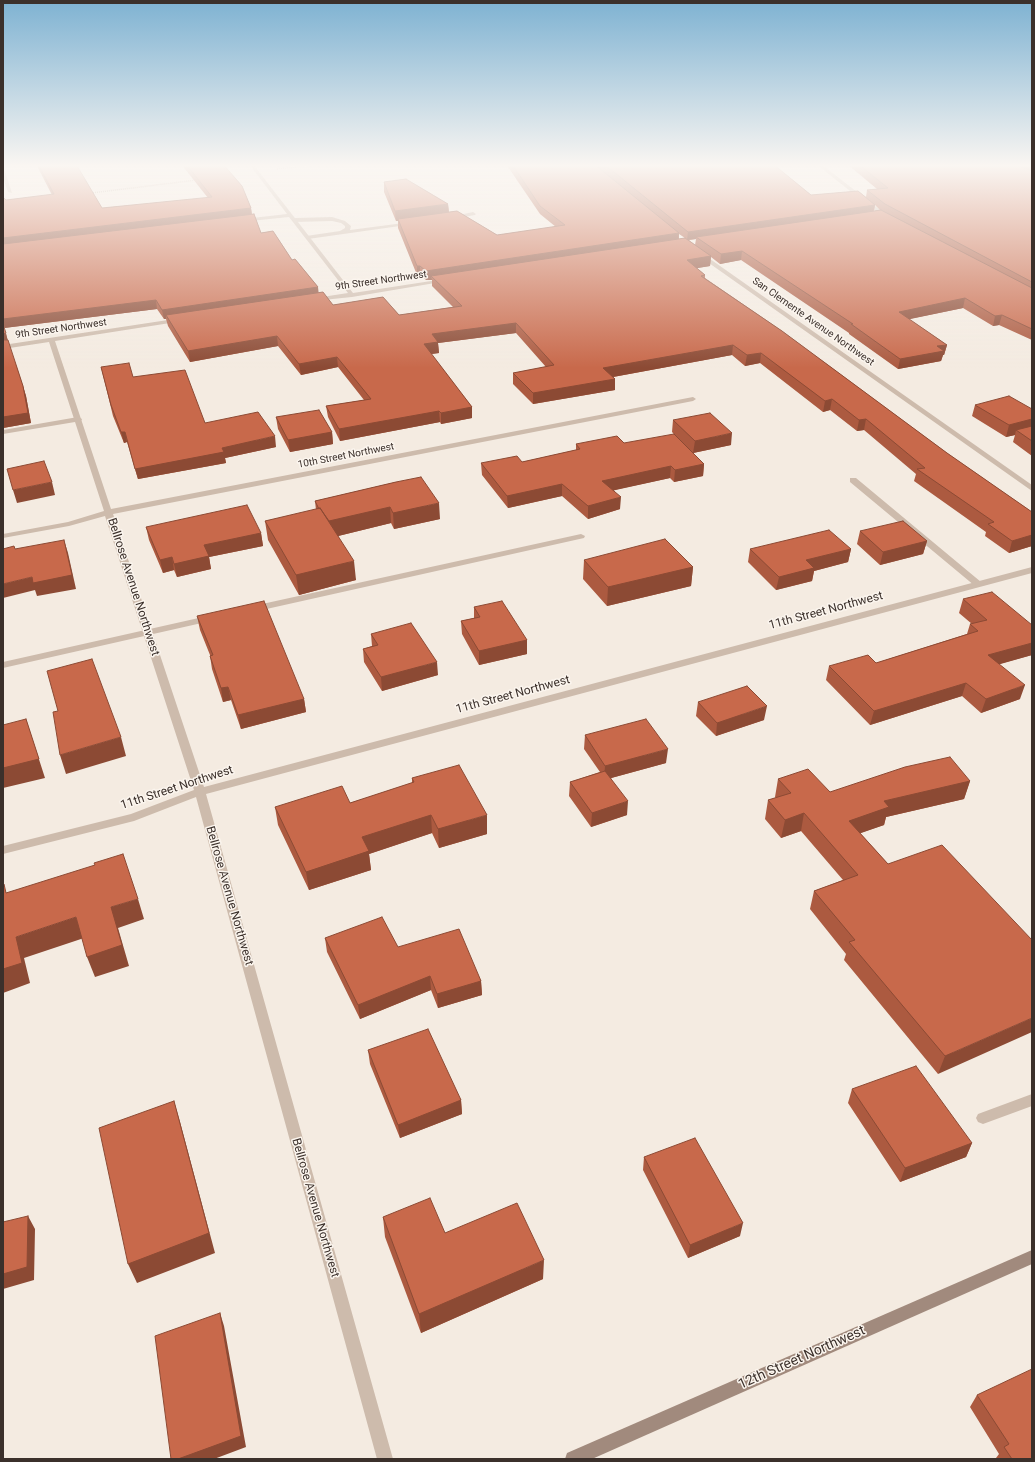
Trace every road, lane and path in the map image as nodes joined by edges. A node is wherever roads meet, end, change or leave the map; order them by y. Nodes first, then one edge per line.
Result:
1 (304, 232) edge
2 (347, 232) edge
3 (341, 233) joint
4 (308, 238) junction
5 (693, 250) edge
6 (453, 280) edge
7 (352, 295) junction
8 (304, 302) edge
9 (186, 320) edge
10 (52, 340) junction
11 (3, 346) edge
12 (693, 399) dead end
13 (78, 419) junction
14 (3, 432) edge
15 (853, 480) dead end
16 (1032, 489) edge
17 (109, 512) junction
18 (3, 536) edge
19 (581, 536) dead end
20 (1032, 570) edge
21 (978, 584) junction
22 (242, 612) edge
23 (219, 617) edge
24 (148, 633) junction
25 (3, 665) edge
26 (200, 792) junction
27 (3, 850) edge
28 (1032, 1100) edge
29 (983, 1118) dead end
30 (1032, 1257) edge
31 (385, 1459) edge
32 (573, 1459) edge

1 - 4 street
2 - 3 street
3 - 4 street
4 - 7 street
5 - 16 street, San Clemente Avenue Northwest
6 - 7 street, 9th Street Northwest
7 - 8 street, 9th Street Northwest
9 - 10 street, 9th Street Northwest
10 - 11 street, 9th Street Northwest
10 - 13 street, Bellrose Avenue Northwest
12 - 17 street, 10th Street Northwest
13 - 14 street
13 - 17 street, Bellrose Avenue Northwest
15 - 21 street
17 - 18 street, 10th Street Northwest
17 - 24 street, Bellrose Avenue Northwest
19 - 22 street
20 - 21 street, 11th Street Northwest
21 - 26 street, 11th Street Northwest
23 - 24 street
24 - 25 street
24 - 26 street, Bellrose Avenue Northwest
26 - 27 street, 11th Street Northwest
26 - 31 street, Bellrose Avenue Northwest
28 - 29 street
30 - 32 street, 12th Street Northwest

